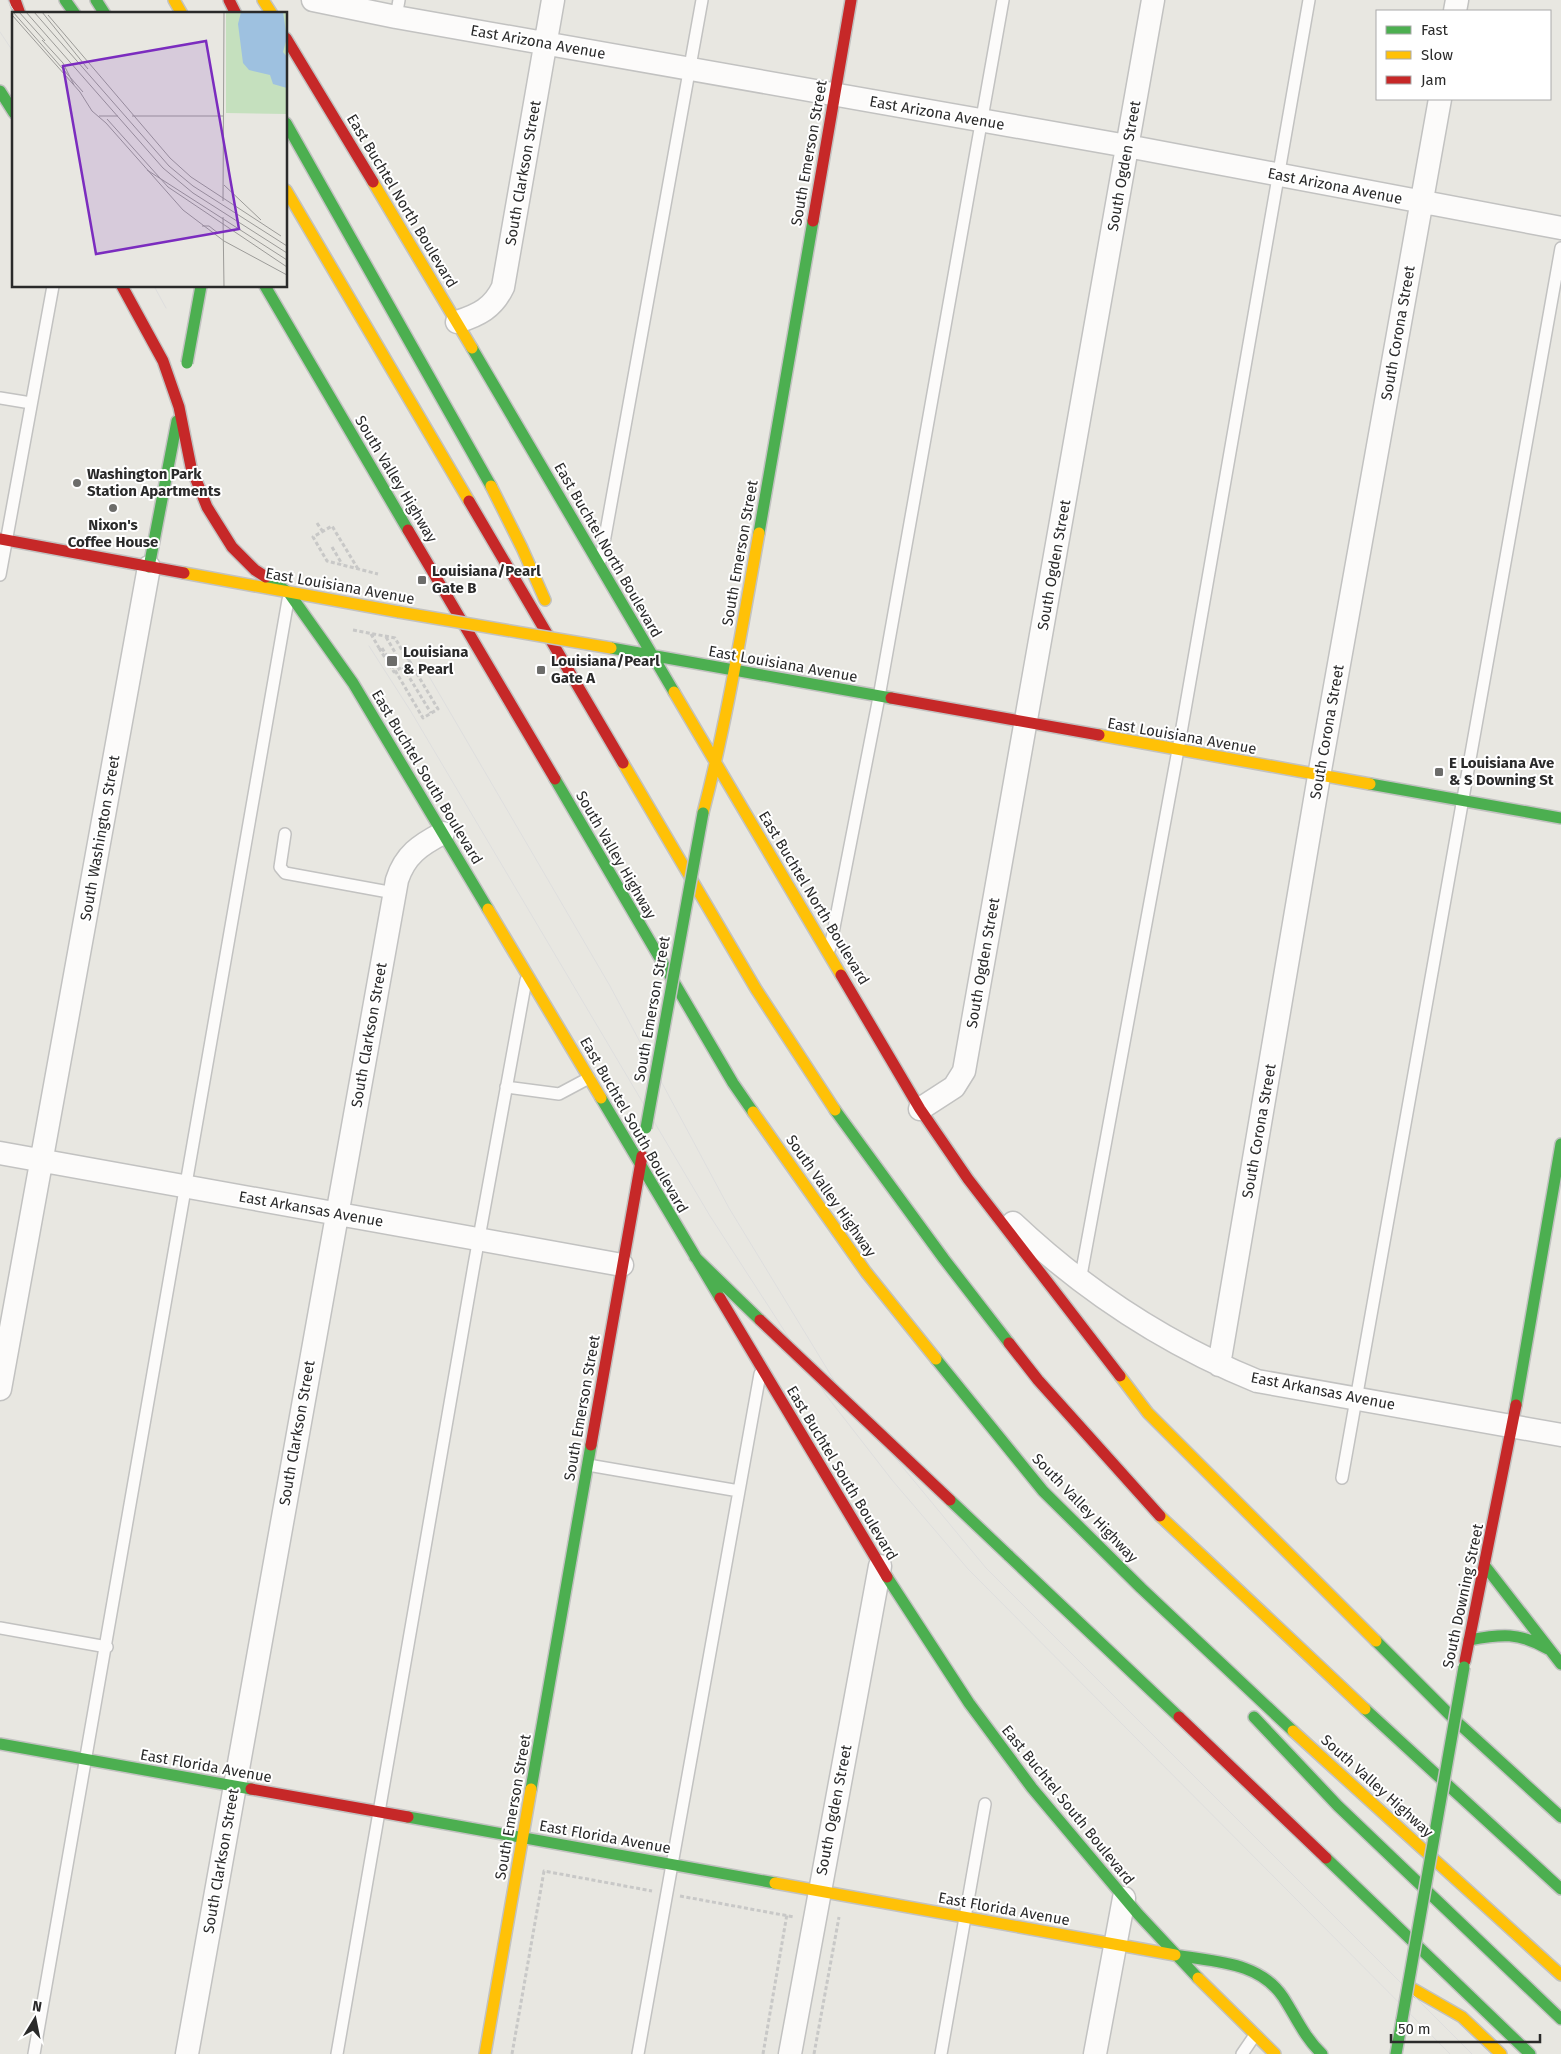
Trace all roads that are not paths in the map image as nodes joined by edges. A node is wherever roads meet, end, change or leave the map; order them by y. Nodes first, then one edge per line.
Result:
1 (15, 0) edge
2 (65, 0) edge
3 (96, 0) edge
4 (174, 0) edge
5 (229, 0) edge
6 (263, 0) edge
7 (313, 0) edge
8 (553, 0) edge
9 (702, 0) edge
10 (851, 0) edge
11 (1003, 0) edge
12 (1153, 0) edge
13 (1309, 0) edge
14 (397, 9) edge
15 (19, 12) edge
16 (74, 12) edge
17 (104, 12) edge
18 (181, 12) edge
19 (235, 12) edge
20 (271, 12) edge
21 (288, 41) edge
22 (545, 44) junction
23 (690, 68) junction
24 (0, 91) edge
25 (834, 94) junction
26 (1440, 100) edge
27 (12, 110) edge
28 (982, 120) junction
29 (288, 128) edge
30 (1127, 146) junction
31 (1277, 175) junction
32 (288, 193) edge
33 (1422, 202) junction
34 (1561, 228) edge
35 (1561, 248) edge
36 (52, 288) edge
37 (123, 288) edge
38 (202, 288) edge
39 (261, 288) edge
40 (266, 288) edge
41 (457, 322) junction
42 (290, 330) junction
43 (0, 398) edge
44 (31, 403) junction
45 (179, 407) junction
46 (3, 539) edge
47 (600, 566) junction
48 (149, 567) junction
49 (0, 575) edge
50 (290, 593) junction
51 (652, 654) junction
52 (735, 670) junction
53 (879, 697) junction
54 (1026, 724) junction
55 (1178, 750) junction
56 (620, 757) junction
57 (716, 763) junction
58 (1319, 776) junction
59 (1463, 801) junction
60 (1561, 818) edge
61 (443, 833) junction
62 (285, 834) dead end
63 (394, 893) junction
64 (829, 952) junction
65 (527, 974) junction
66 (589, 1078) junction
67 (506, 1087) junction
68 (920, 1109) junction
69 (1561, 1144) edge
70 (0, 1153) edge
71 (42, 1160) junction
72 (640, 1164) junction
73 (968, 1179) junction
74 (187, 1186) junction
75 (337, 1214) junction
76 (478, 1239) junction
77 (695, 1257) junction
78 (622, 1265) junction
79 (1080, 1281) junction
80 (1219, 1365) junction
81 (761, 1366) junction
82 (0, 1389) edge
83 (1357, 1399) junction
84 (1512, 1427) junction
85 (1561, 1435) edge
86 (588, 1465) junction
87 (1342, 1478) dead end
88 (739, 1491) junction
89 (1043, 1491) junction
90 (880, 1566) junction
91 (1485, 1566) junction
92 (0, 1628) edge
93 (1470, 1640) junction
94 (107, 1647) junction
95 (1553, 1653) junction
96 (1204, 1663) dead end
97 (1561, 1664) edge
98 (1244, 1706) dead end
99 (0, 1744) edge
100 (87, 1760) junction
101 (234, 1786) junction
102 (985, 1804) dead end
103 (379, 1812) junction
104 (1561, 1817) edge
105 (522, 1838) junction
106 (671, 1864) junction
107 (1561, 1889) edge
108 (819, 1891) junction
109 (1124, 1898) junction
110 (966, 1917) junction
111 (1115, 1944) junction
112 (1175, 1955) junction
113 (1561, 1975) edge
114 (1408, 1986) junction
115 (1561, 2018) edge
116 (1255, 2035) junction
117 (1397, 2048) edge
118 (34, 2054) edge
119 (187, 2054) edge
120 (337, 2054) edge
121 (485, 2054) edge
122 (638, 2054) edge
123 (790, 2054) edge
124 (942, 2054) edge
125 (1095, 2054) edge
126 (1242, 2054) edge
127 (1275, 2054) edge
128 (1322, 2054) edge
129 (1501, 2054) edge
130 (1530, 2054) edge

1 - 15 main road
2 - 16 main road
3 - 17 main road
4 - 18 main road
5 - 19 main road
6 - 20 main road
7 - 14 street, East Arizona Avenue
8 - 22 street, South Clarkson Street
9 - 23 lane
10 - 25 main road, South Emerson Street
11 - 28 lane
12 - 30 street, South Ogden Street
13 - 31 lane
14 - 22 street, East Arizona Avenue
21 - 41 main road, East Buchtel North Boulevard
22 - 23 street, East Arizona Avenue
22 - 41 street, South Clarkson Street
23 - 25 street, East Arizona Avenue
23 - 47 lane
24 - 27 main road
25 - 28 street, East Arizona Avenue
25 - 52 main road, South Emerson Street
26 - 33 street, South Corona Street
28 - 30 street, East Arizona Avenue
28 - 53 lane
29 - 56 main road
30 - 31 street, East Arizona Avenue
30 - 54 street, South Ogden Street
31 - 33 street, East Arizona Avenue
31 - 55 lane
32 - 56 main road
33 - 34 street, East Arizona Avenue
33 - 58 street, South Corona Street
35 - 59 lane
36 - 44 lane
37 - 45 main road, East Buchtel South Boulevard
38 - 45 main road, South Washington Street, bridge
39 - 42 main road
40 - 42 main road, South Valley Highway
41 - 47 main road, East Buchtel North Boulevard
42 - 89 main road, South Valley Highway
43 - 44 lane
44 - 46 lane
45 - 48 main road, South Washington Street
45 - 50 main road, East Buchtel South Boulevard
46 - 48 main road, East Louisiana Avenue
46 - 49 lane
47 - 51 main road, East Buchtel North Boulevard
48 - 50 main road, East Louisiana Avenue
48 - 71 street, South Washington Street
50 - 51 main road, East Louisiana Avenue, bridge
50 - 61 main road, East Buchtel South Boulevard
50 - 74 lane
51 - 52 main road, East Louisiana Avenue
51 - 57 main road, East Buchtel North Boulevard
52 - 53 main road, East Louisiana Avenue
52 - 57 main road, South Emerson Street
53 - 54 main road, East Louisiana Avenue
53 - 64 lane
54 - 55 main road, East Louisiana Avenue
54 - 68 street, South Ogden Street
55 - 58 main road, East Louisiana Avenue
55 - 79 lane
56 - 107 main road
57 - 64 main road, East Buchtel North Boulevard
57 - 72 main road, South Emerson Street, bridge
58 - 59 main road, East Louisiana Avenue
58 - 80 street, South Corona Street
59 - 60 main road, East Louisiana Avenue
59 - 83 lane
61 - 63 street, South Clarkson Street
61 - 65 main road, East Buchtel South Boulevard
62 - 63 lane
63 - 75 street, South Clarkson Street
64 - 68 main road, East Buchtel North Boulevard
65 - 66 main road, East Buchtel South Boulevard
65 - 67 lane
66 - 67 lane
66 - 72 main road, East Buchtel South Boulevard
67 - 76 lane
68 - 73 main road, East Buchtel North Boulevard
69 - 84 main road, South Downing Street
70 - 71 street, East Arkansas Avenue
71 - 74 street, East Arkansas Avenue
71 - 82 street, South Washington Street
72 - 77 main road, East Buchtel South Boulevard
72 - 78 main road, South Emerson Street
73 - 79 street, East Arkansas Avenue
73 - 104 main road, East Buchtel North Boulevard
74 - 75 street, East Arkansas Avenue
74 - 94 lane
75 - 76 street, East Arkansas Avenue
75 - 101 street, South Clarkson Street
76 - 78 street, East Arkansas Avenue
76 - 103 lane
77 - 81 main road, East Buchtel South Boulevard
77 - 130 main road, bridge
78 - 86 main road, South Emerson Street
79 - 80 street, East Arkansas Avenue
80 - 83 street, East Arkansas Avenue
81 - 88 lane
81 - 90 main road, East Buchtel South Boulevard
83 - 84 street, East Arkansas Avenue
83 - 87 lane
84 - 85 street, East Arkansas Avenue
84 - 91 main road, South Downing Street
86 - 88 lane
86 - 105 main road, South Emerson Street
88 - 106 lane
89 - 96 main road
89 - 113 main road, South Valley Highway
90 - 108 street, South Ogden Street
90 - 109 main road, East Buchtel South Boulevard
91 - 93 main road, South Downing Street
91 - 95 main road
92 - 94 lane
93 - 95 main road
93 - 114 main road, South Downing Street, bridge
94 - 100 lane
95 - 97 main road
98 - 115 main road
99 - 100 main road, East Florida Avenue
100 - 101 main road, East Florida Avenue
100 - 118 lane
101 - 103 main road, East Florida Avenue
101 - 119 street, South Clarkson Street
102 - 110 lane
103 - 105 main road, East Florida Avenue
103 - 120 lane
105 - 106 main road, East Florida Avenue
105 - 121 main road, South Emerson Street
106 - 108 main road, East Florida Avenue
106 - 122 lane
108 - 110 main road, East Florida Avenue
108 - 123 street, South Ogden Street
109 - 111 street
109 - 112 main road, East Buchtel South Boulevard
110 - 111 main road, East Florida Avenue
110 - 124 lane
111 - 112 main road, East Florida Avenue
111 - 125 street
112 - 116 main road, East Buchtel South Boulevard
112 - 128 main road
114 - 117 main road, South Downing Street, bridge
114 - 129 main road
116 - 126 lane
116 - 127 main road, East Buchtel South Boulevard

